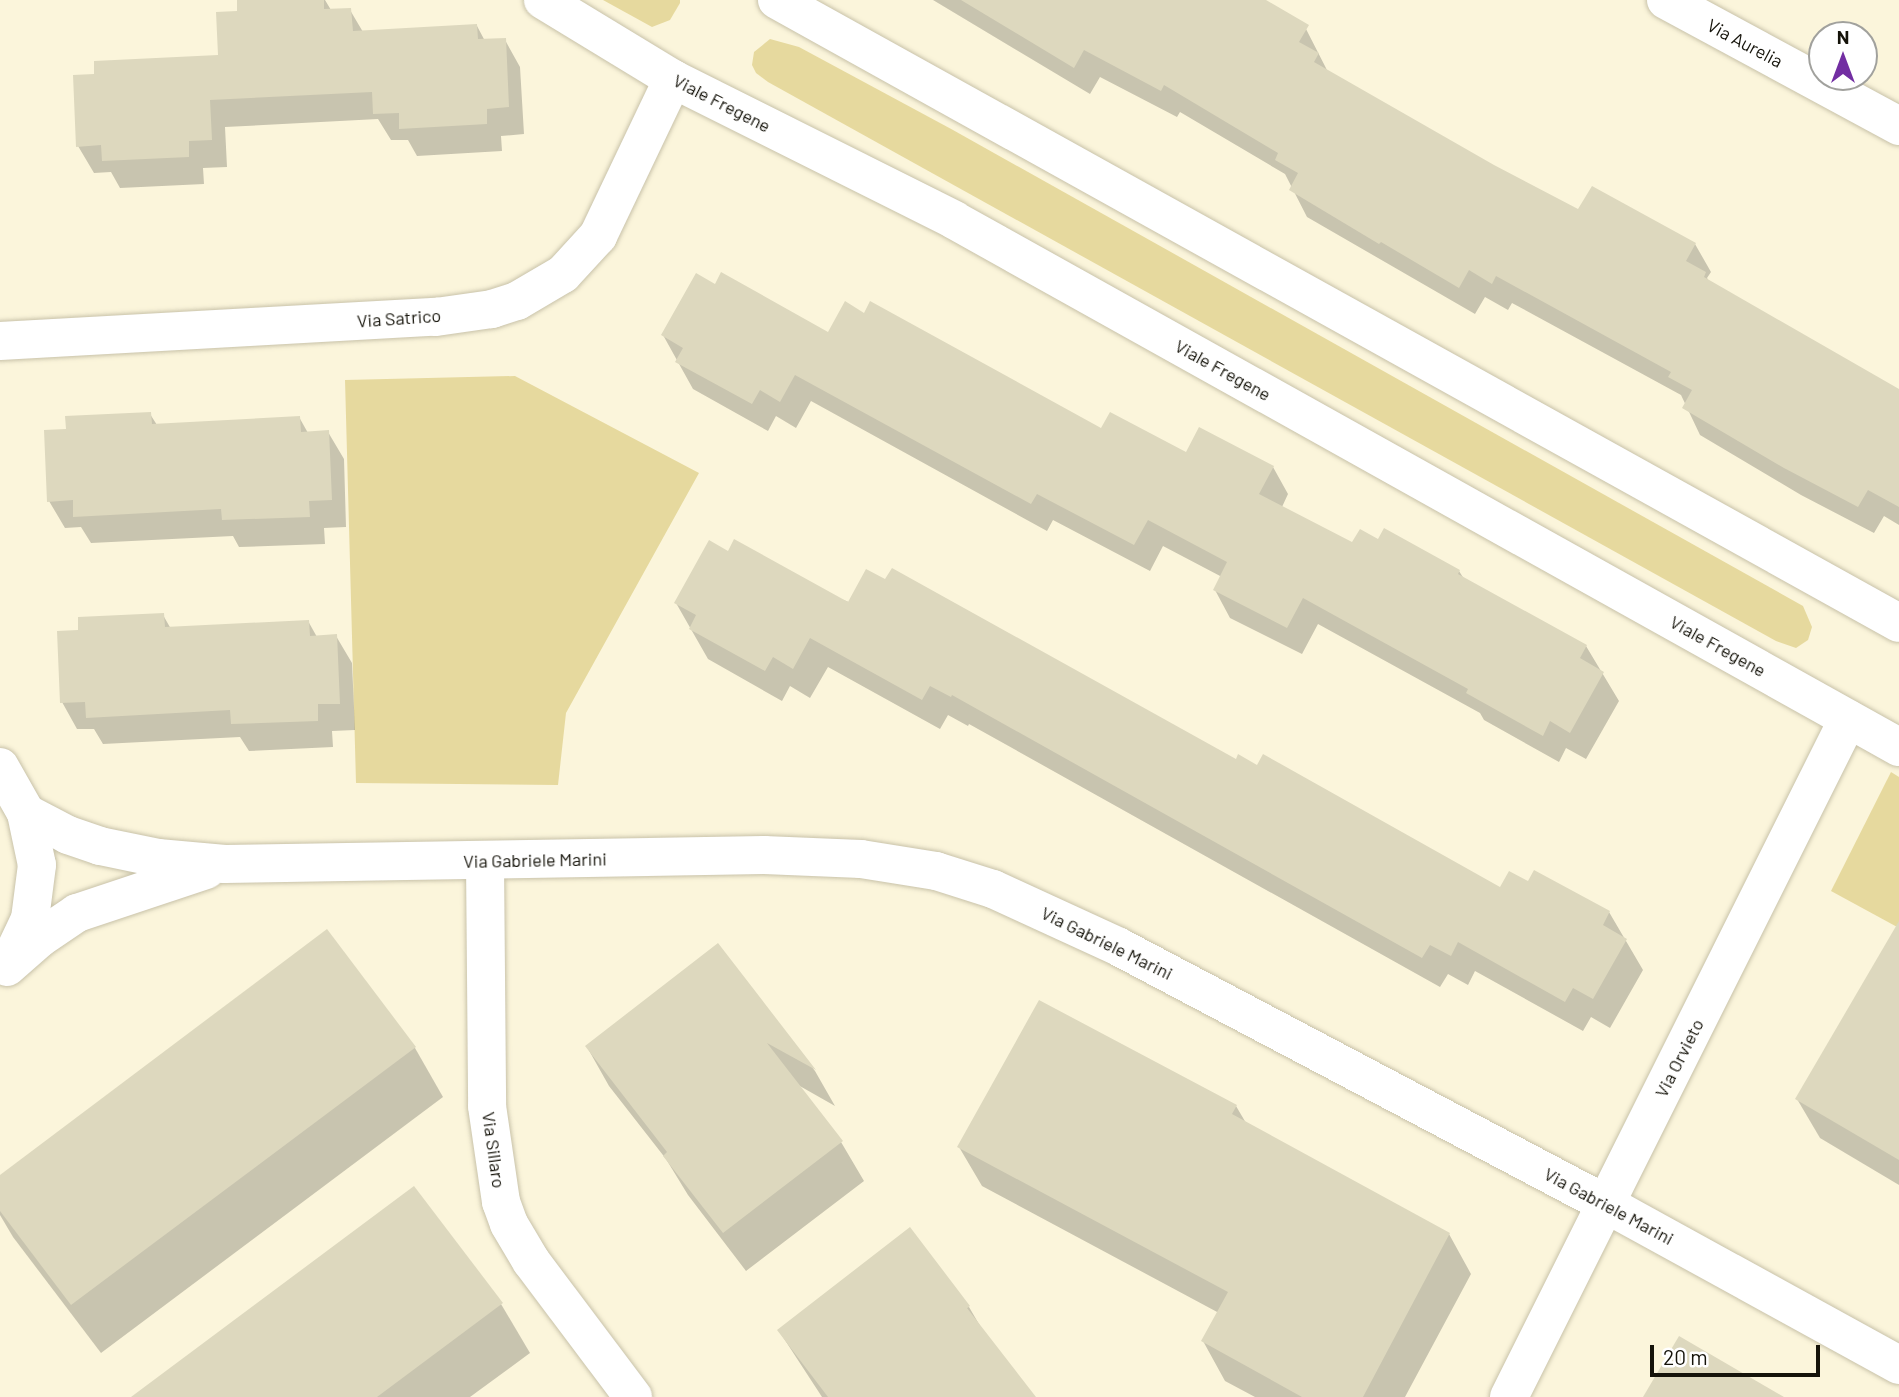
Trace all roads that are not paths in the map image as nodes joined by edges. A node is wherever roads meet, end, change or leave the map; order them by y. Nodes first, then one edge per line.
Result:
1 (543, 0) edge
2 (777, 0) edge
3 (1666, 0) edge
4 (673, 79) junction
5 (1899, 126) edge
6 (0, 341) edge
7 (1899, 623) edge
8 (1848, 719) junction
9 (1899, 747) edge
10 (0, 767) edge
11 (26, 813) junction
12 (485, 861) junction
13 (225, 864) junction
14 (4, 971) edge
15 (1605, 1204) junction
16 (1899, 1365) edge
17 (633, 1397) edge
18 (1509, 1397) edge

1 - 4 street, Viale Fregene
2 - 7 street
3 - 5 street, Via Aurelia
4 - 6 street, Via Satrico
4 - 8 street, Viale Fregene
8 - 9 street, Viale Fregene
8 - 15 street, Via Orvieto
10 - 11 street
11 - 13 street, Via Gabriele Marini
11 - 14 street
12 - 13 street, Via Gabriele Marini
12 - 15 street, Via Gabriele Marini
12 - 17 street, Via Sillaro
13 - 14 street, Via Gabriele Marini
15 - 16 street, Via Gabriele Marini
15 - 18 street, Via Orvieto

